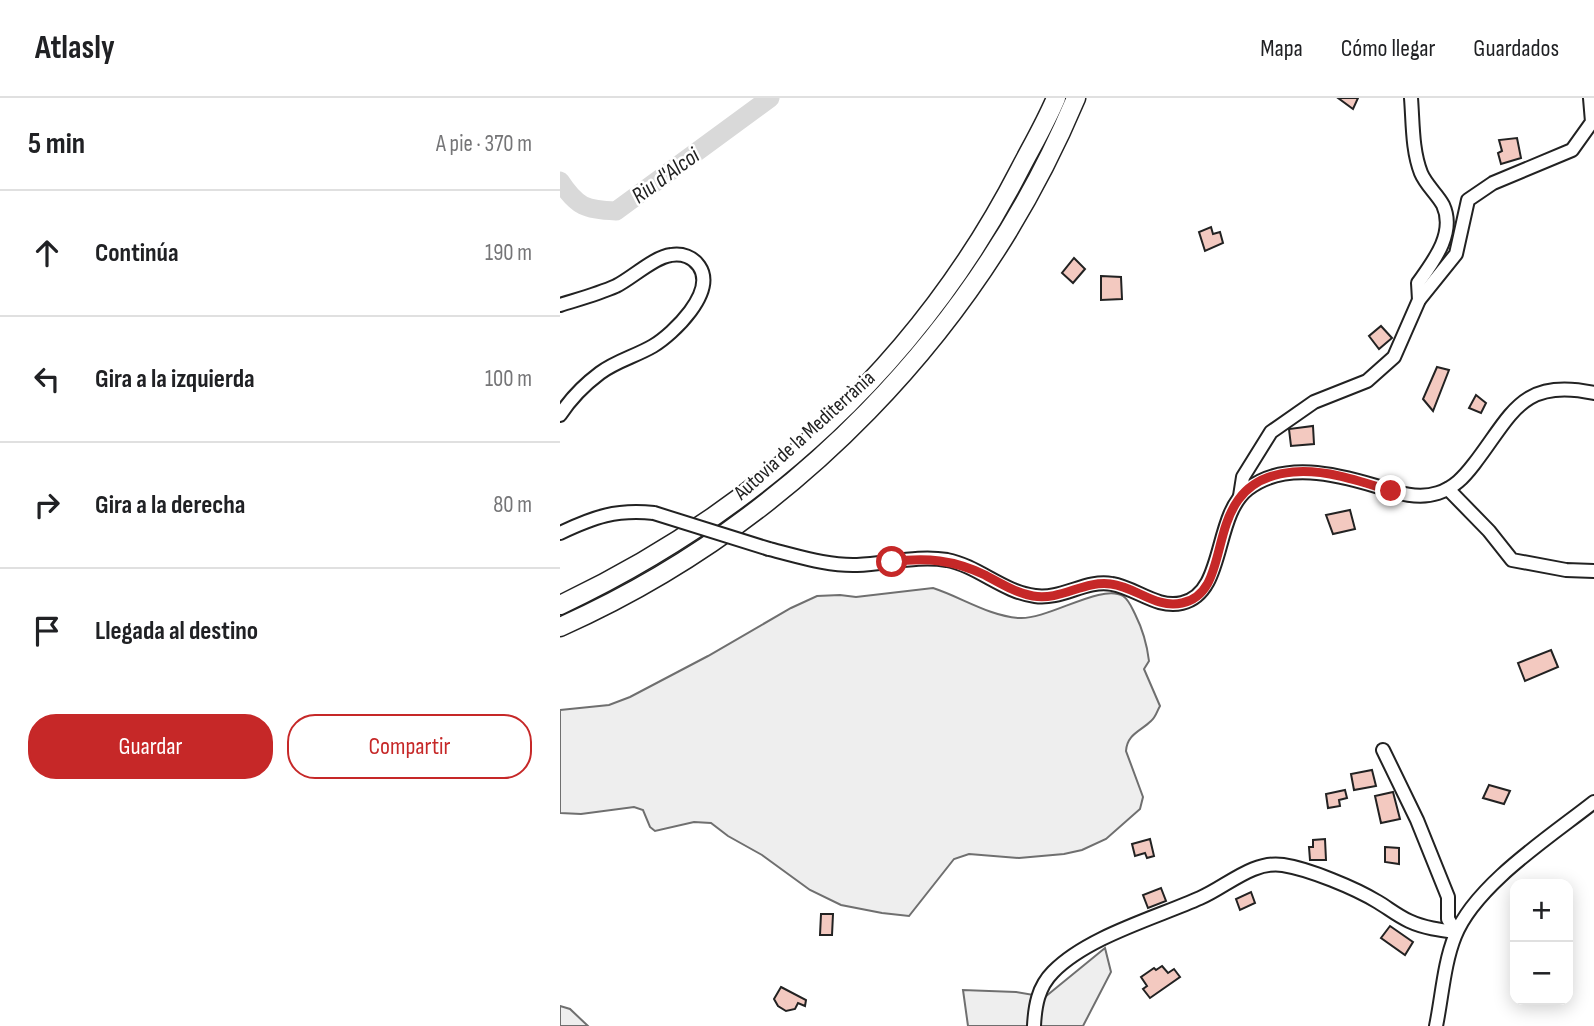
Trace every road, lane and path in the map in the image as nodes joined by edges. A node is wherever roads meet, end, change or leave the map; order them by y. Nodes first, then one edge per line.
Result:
1 (1056, 98) edge
2 (1076, 98) edge
3 (1411, 98) edge
4 (1590, 98) edge
5 (1419, 300) junction
6 (560, 304) edge
7 (1594, 393) edge
8 (560, 415) edge
9 (1448, 489) junction
10 (1240, 496) junction
11 (560, 533) edge
12 (1594, 571) edge
13 (560, 605) edge
14 (560, 627) edge
15 (1383, 750) dead end
16 (1594, 802) edge
17 (1456, 932) junction
18 (1034, 1026) edge
19 (1436, 1026) edge

1 - 13 highway, Autovia de la Mediterrània
2 - 14 highway, Autovia de la Mediterrània
3 - 5 street
4 - 5 street
5 - 10 street
6 - 8 street
7 - 9 street
9 - 10 street
9 - 12 street
10 - 11 street, bridge
15 - 17 street
16 - 17 street
17 - 18 street
17 - 19 street

